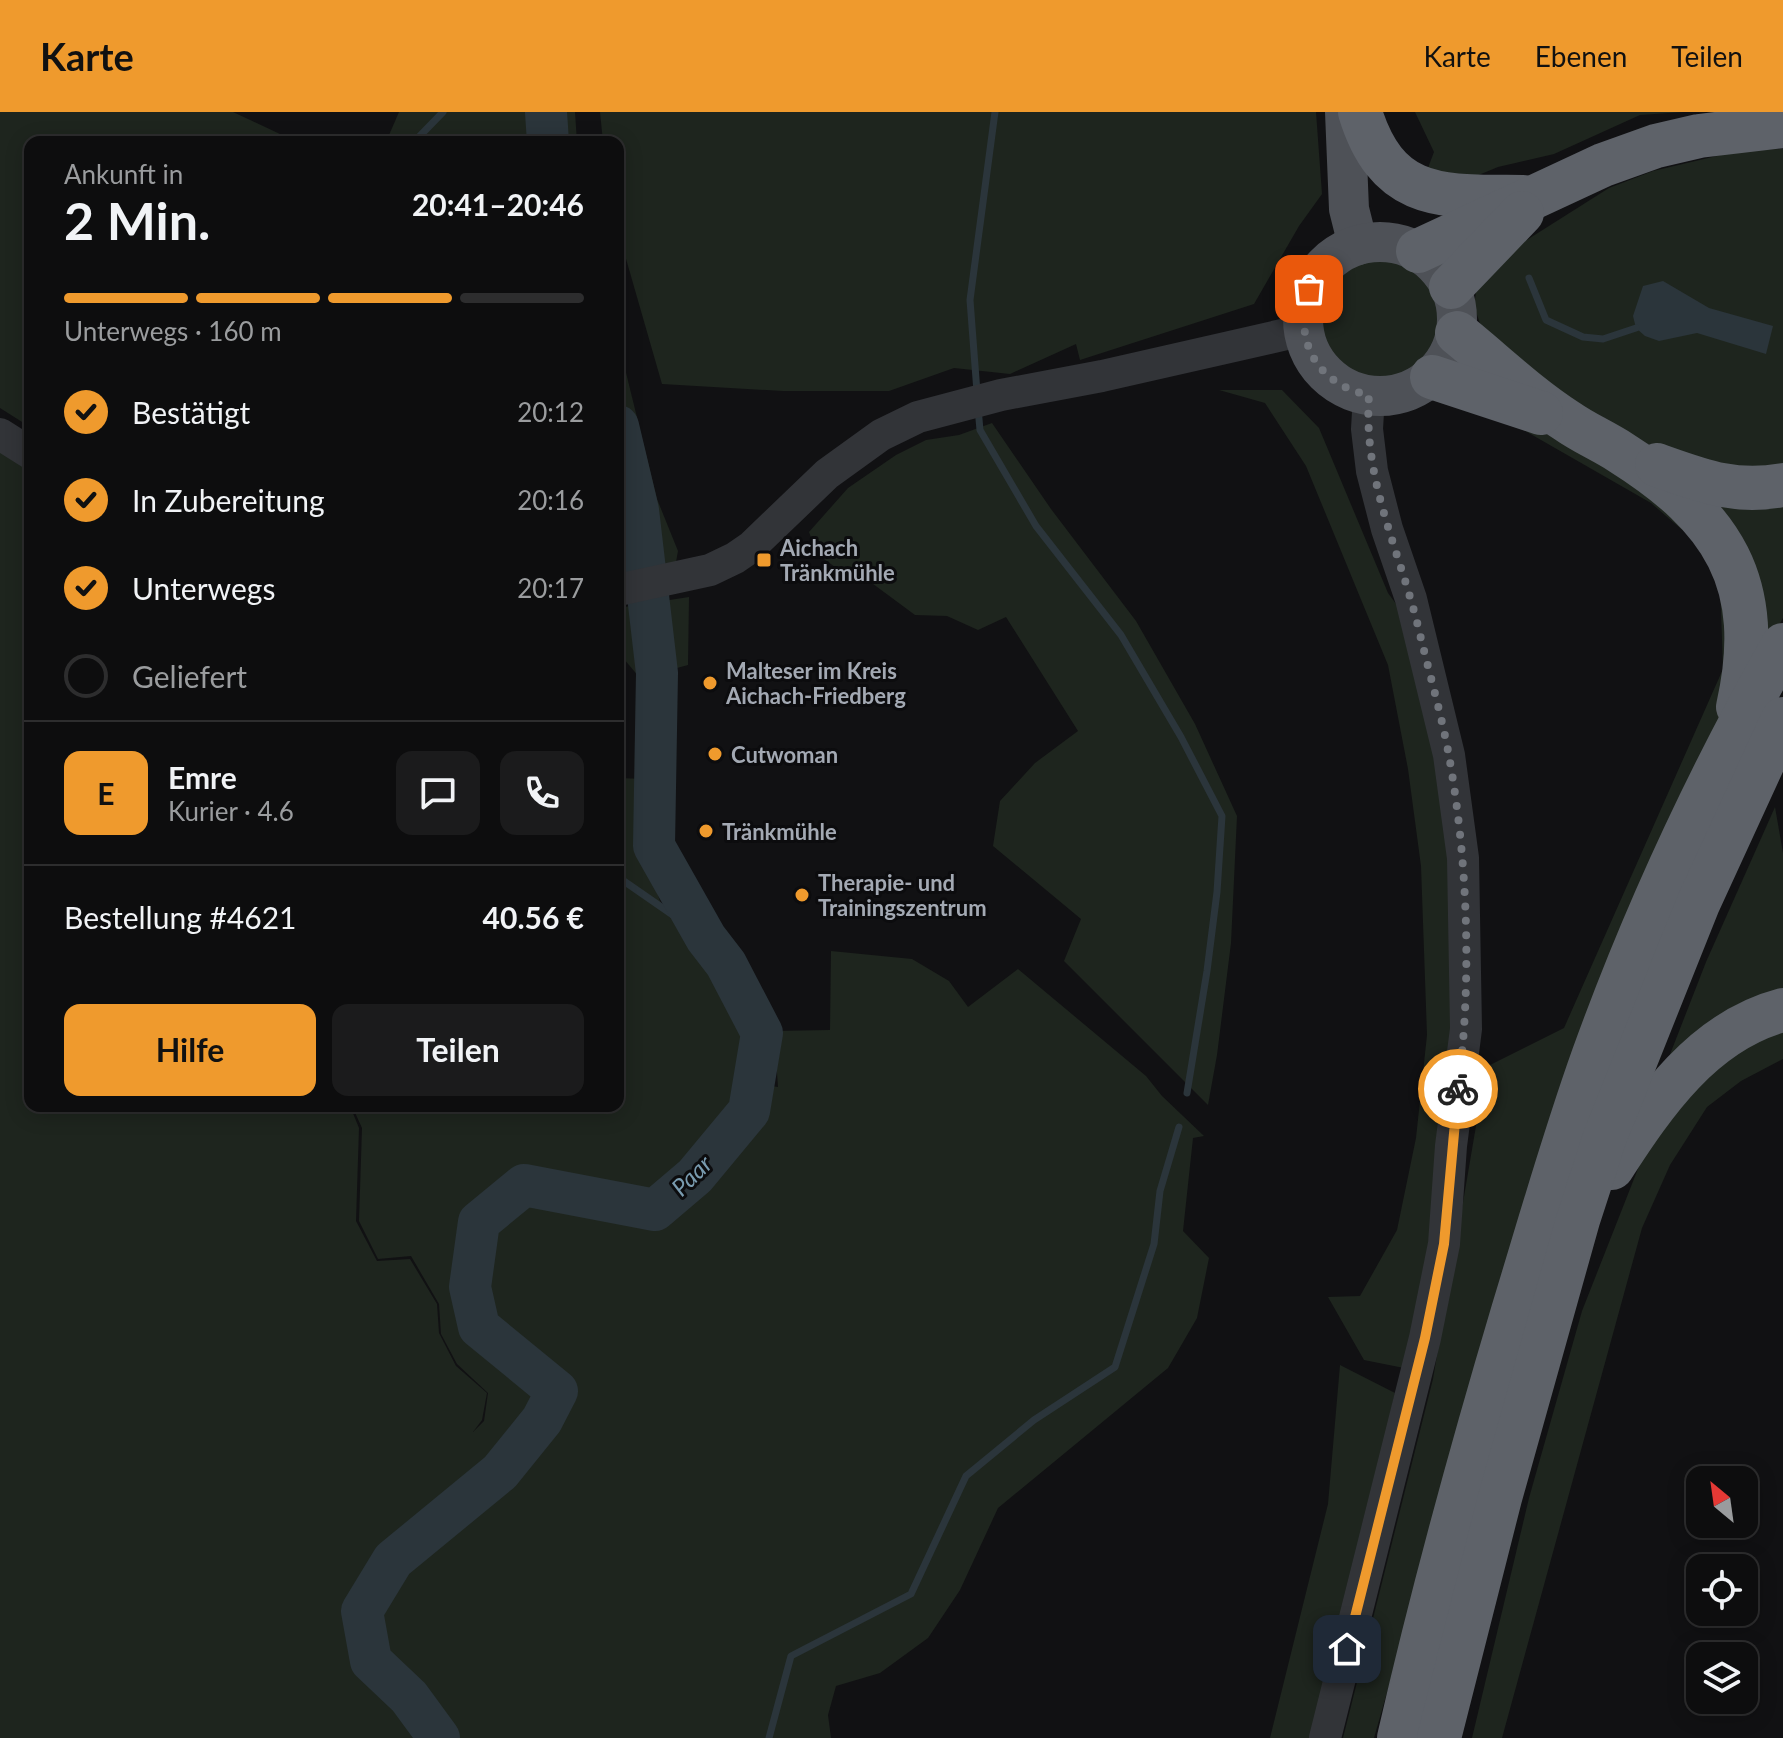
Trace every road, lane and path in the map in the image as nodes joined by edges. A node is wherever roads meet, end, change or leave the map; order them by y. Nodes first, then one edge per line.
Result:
1 (1345, 112) edge
2 (1360, 112) edge
3 (1783, 126) edge
4 (1537, 197) junction
5 (1358, 245) junction
6 (1418, 251) junction
7 (1451, 287) junction
8 (1304, 330) junction
9 (1457, 333) junction
10 (1432, 377) junction
11 (1369, 395) junction
12 (1566, 421) junction
13 (0, 434) edge
14 (24, 449) edge
15 (1620, 452) junction
16 (1783, 485) edge
17 (624, 589) edge
18 (1783, 645) edge
19 (1783, 719) edge
20 (1731, 736) junction
21 (1783, 1010) edge
22 (1578, 1220) junction
23 (1325, 1738) edge
24 (1399, 1738) edge
25 (1439, 1738) edge

1 - 5 main road
2 - 4 highway
3 - 4 highway
4 - 6 highway
4 - 7 highway
5 - 6 main road
5 - 8 main road
6 - 7 main road
7 - 9 main road
8 - 11 main road
8 - 17 street
9 - 10 main road
9 - 12 highway
10 - 11 main road
10 - 12 highway
11 - 23 street
12 - 15 highway
13 - 14 street
15 - 16 highway
15 - 20 highway
18 - 20 highway
19 - 22 highway
20 - 24 highway
21 - 22 highway
22 - 25 highway

